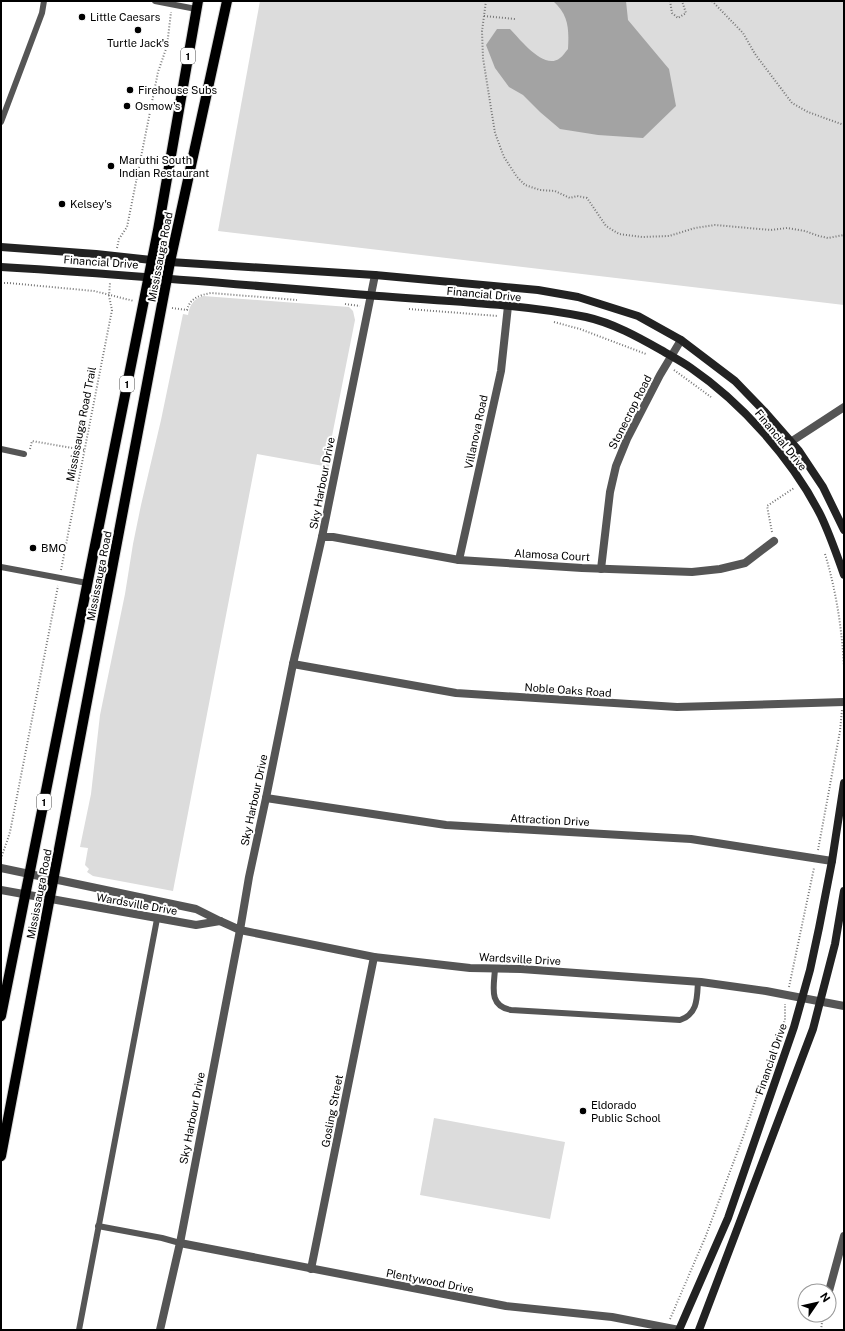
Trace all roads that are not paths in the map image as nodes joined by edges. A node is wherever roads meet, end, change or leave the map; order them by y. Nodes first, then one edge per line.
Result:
1 (44, 1) edge
2 (155, 1) edge
3 (227, 1) edge
4 (197, 5) edge
5 (1, 122) edge
6 (1, 247) edge
7 (152, 260) junction
8 (170, 262) junction
9 (1, 267) edge
10 (375, 275) junction
11 (149, 277) junction
12 (167, 278) junction
13 (370, 296) junction
14 (508, 306) junction
15 (681, 340) junction
16 (671, 356) junction
17 (844, 407) edge
18 (792, 441) junction
19 (1, 449) edge
20 (24, 450) road end
21 (844, 530) edge
22 (322, 537) junction
23 (774, 541) road end
24 (459, 560) junction
25 (1, 567) edge
26 (601, 569) junction
27 (844, 575) edge
28 (87, 583) junction
29 (293, 664) junction
30 (844, 702) edge
31 (844, 784) edge
32 (266, 798) junction
33 (832, 861) junction
34 (1, 868) edge
35 (29, 873) junction
36 (54, 879) junction
37 (1, 890) edge
38 (844, 891) edge
39 (25, 895) junction
40 (50, 899) junction
41 (157, 918) junction
42 (220, 921) junction
43 (240, 930) junction
44 (374, 957) junction
45 (495, 969) junction
46 (698, 981) junction
47 (802, 998) junction
48 (821, 1002) junction
49 (844, 1006) edge
50 (1, 1016) edge
51 (1, 1156) edge
52 (98, 1226) junction
53 (844, 1236) edge
54 (180, 1243) junction
55 (311, 1269) junction
56 (830, 1283) edge
57 (78, 1330) edge
58 (160, 1330) edge
59 (679, 1330) edge
60 (699, 1330) edge

1 - 5 lane
2 - 4 lane
3 - 8 main road, Mississauga Road / 1
4 - 7 main road, Mississauga Road / 1
6 - 7 street, Financial Drive
7 - 8 street, Financial Drive
7 - 11 main road, Mississauga Road / 1
8 - 10 street, Financial Drive
8 - 12 main road, Mississauga Road / 1
9 - 11 street, Financial Drive
10 - 13 street, Sky Harbour Drive
10 - 15 street, Financial Drive
11 - 12 street, Financial Drive
11 - 28 main road, Mississauga Road / 1
12 - 13 street, Financial Drive
12 - 36 main road, Mississauga Road / 1
13 - 14 street, Financial Drive
13 - 22 street, Sky Harbour Drive
14 - 16 street, Financial Drive
14 - 24 street, Villanova Road
15 - 16 street, Stonecrop Road
15 - 18 street, Financial Drive
16 - 26 street, Stonecrop Road
16 - 27 street, Financial Drive
17 - 18 street
18 - 21 street, Financial Drive
19 - 20 lane
22 - 24 street, Alamosa Court
22 - 29 street, Sky Harbour Drive
23 - 26 street, Alamosa Court
24 - 26 street, Alamosa Court
25 - 28 lane
28 - 35 main road, Mississauga Road / 1
29 - 30 street, Noble Oaks Road
29 - 32 street, Sky Harbour Drive
31 - 33 street, Financial Drive
32 - 33 street, Attraction Drive
32 - 43 street, Sky Harbour Drive
33 - 47 street, Financial Drive
34 - 35 street, Wardsville Drive
35 - 36 street, Wardsville Drive
35 - 39 main road, Mississauga Road / 1
36 - 40 main road, Mississauga Road / 1
36 - 42 street, Wardsville Drive
37 - 39 street, Wardsville Drive
38 - 48 street
39 - 40 street, Wardsville Drive
39 - 50 main road, Mississauga Road / 1
40 - 41 street, Wardsville Drive
40 - 51 main road, Mississauga Road / 1
41 - 42 street, Wardsville Drive
41 - 52 lane
42 - 43 street, Wardsville Drive
43 - 44 street, Wardsville Drive
43 - 54 street, Sky Harbour Drive
44 - 45 street, Wardsville Drive
44 - 55 street, Gosling Street
45 - 46 street, Wardsville Drive
45 - 46 lane
46 - 47 street, Wardsville Drive
47 - 48 street, Wardsville Drive
47 - 59 street, Financial Drive
48 - 49 street, Wardsville Drive
48 - 60 street
52 - 54 lane
52 - 57 lane
53 - 56 street
54 - 55 street, Plentywood Drive
54 - 58 street, Sky Harbour Drive
55 - 59 street, Plentywood Drive

